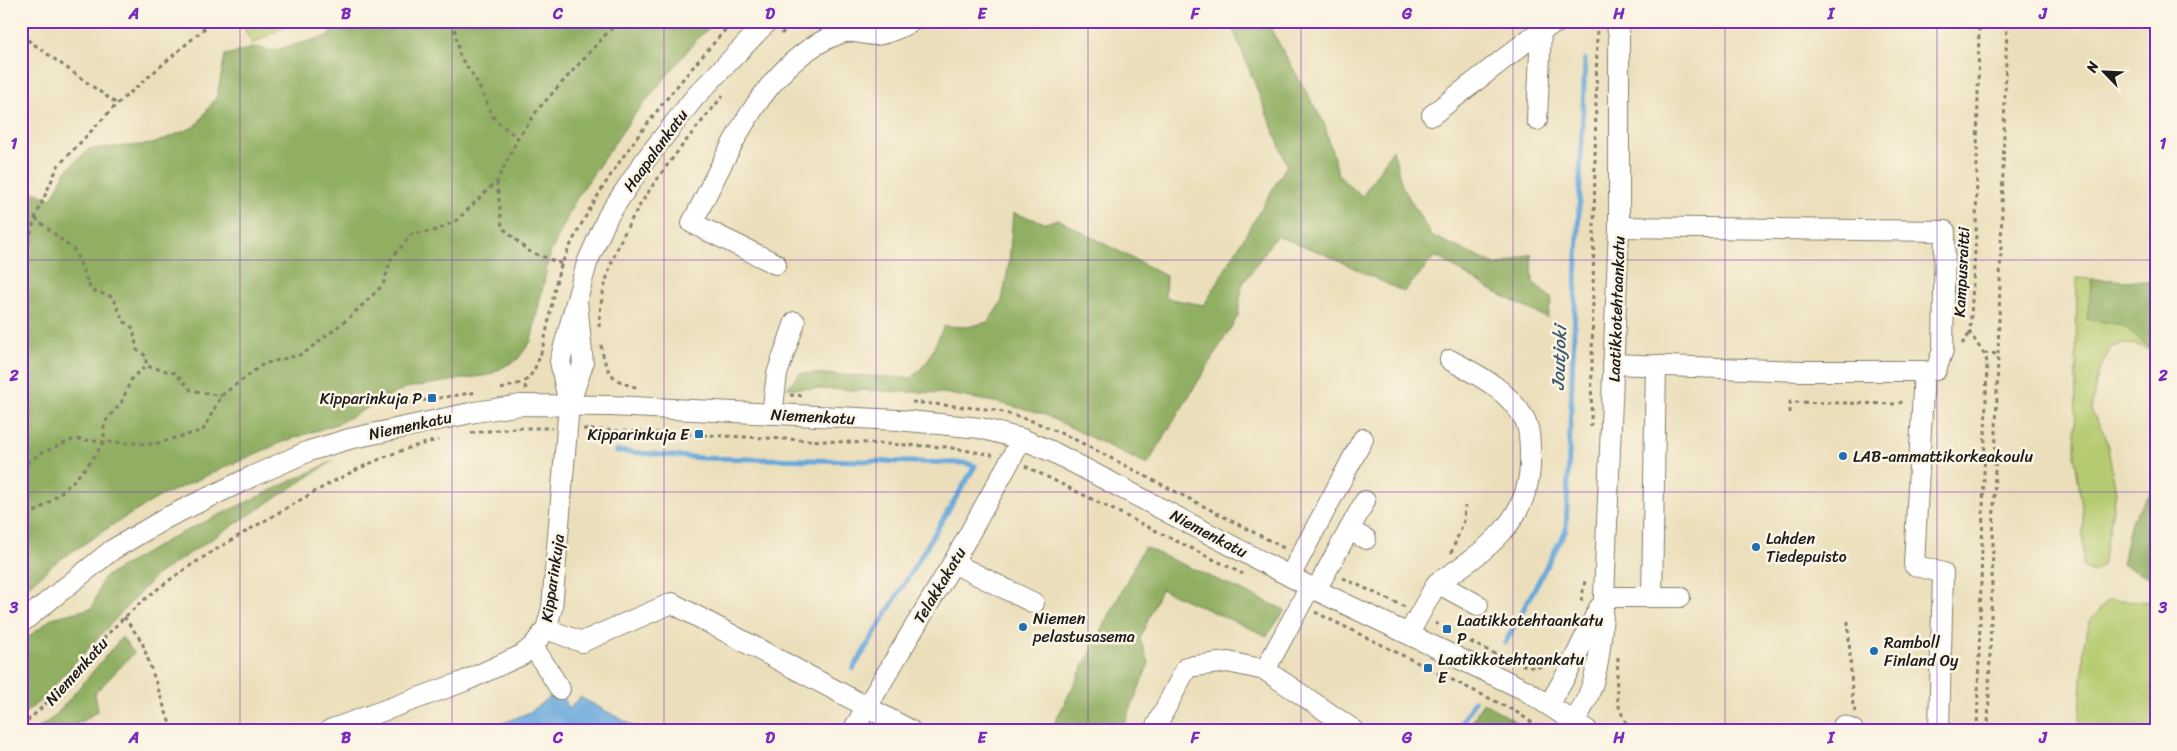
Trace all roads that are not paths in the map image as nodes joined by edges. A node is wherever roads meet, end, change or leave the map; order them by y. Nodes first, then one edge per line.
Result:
1 (768, 21) edge
2 (911, 21) edge
3 (1560, 21) edge
4 (1616, 21) edge
5 (1541, 30) junction
6 (1432, 115) dead end
7 (1537, 120) dead end
8 (1619, 227) junction
9 (776, 264) dead end
10 (795, 322) dead end
11 (1450, 360) dead end
12 (1613, 364) junction
13 (1656, 365) junction
14 (1936, 370) dead end
15 (773, 404) junction
16 (569, 406) junction
17 (1022, 439) junction
18 (1363, 439) dead end
19 (1364, 501) dead end
20 (952, 564) junction
21 (1290, 576) junction
22 (1437, 583) junction
23 (1313, 588) junction
24 (1652, 596) junction
25 (1604, 597) junction
26 (1680, 597) dead end
27 (1034, 603) dead end
28 (1478, 605) dead end
29 (21, 623) edge
30 (546, 629) junction
31 (1409, 633) junction
32 (533, 646) junction
33 (1265, 670) junction
34 (560, 689) dead end
35 (1549, 705) junction
36 (866, 706) junction
37 (1856, 723) edge
38 (1580, 725) edge
39 (330, 730) edge
40 (853, 730) edge
41 (910, 730) edge
42 (1154, 730) edge
43 (1354, 730) edge
44 (1841, 730) edge
45 (1939, 730) edge

1 - 16 street, Haapalankatu
2 - 9 street
3 - 5 street
4 - 8 street, Laatikkotehtaankatu
5 - 6 street
5 - 7 street
8 - 12 street, Laatikkotehtaankatu
8 - 14 street
10 - 15 street
11 - 22 street
12 - 13 street
12 - 25 street, Laatikkotehtaankatu
13 - 24 street
13 - 45 street
15 - 16 street, Niemenkatu
15 - 17 street, Niemenkatu
16 - 29 street, Niemenkatu
16 - 30 street, Kipparinkuja
17 - 20 street, Telakkakatu
17 - 21 street, Niemenkatu
18 - 21 street
19 - 23 street
20 - 27 street
20 - 36 street, Telakkakatu
21 - 23 street, Niemenkatu
22 - 28 street
22 - 31 street
23 - 31 street, Niemenkatu
23 - 33 street
24 - 25 street
24 - 26 street
25 - 35 street, Laatikkotehtaankatu
25 - 38 street, Laatikkotehtaankatu
30 - 32 street, Kipparinkuja
30 - 36 street
31 - 35 street, Niemenkatu
32 - 34 street
32 - 39 street, Kipparinkuja
33 - 42 street
33 - 43 street
35 - 38 street, Niemenkatu
36 - 40 street, Telakkakatu
36 - 41 street
37 - 44 street

